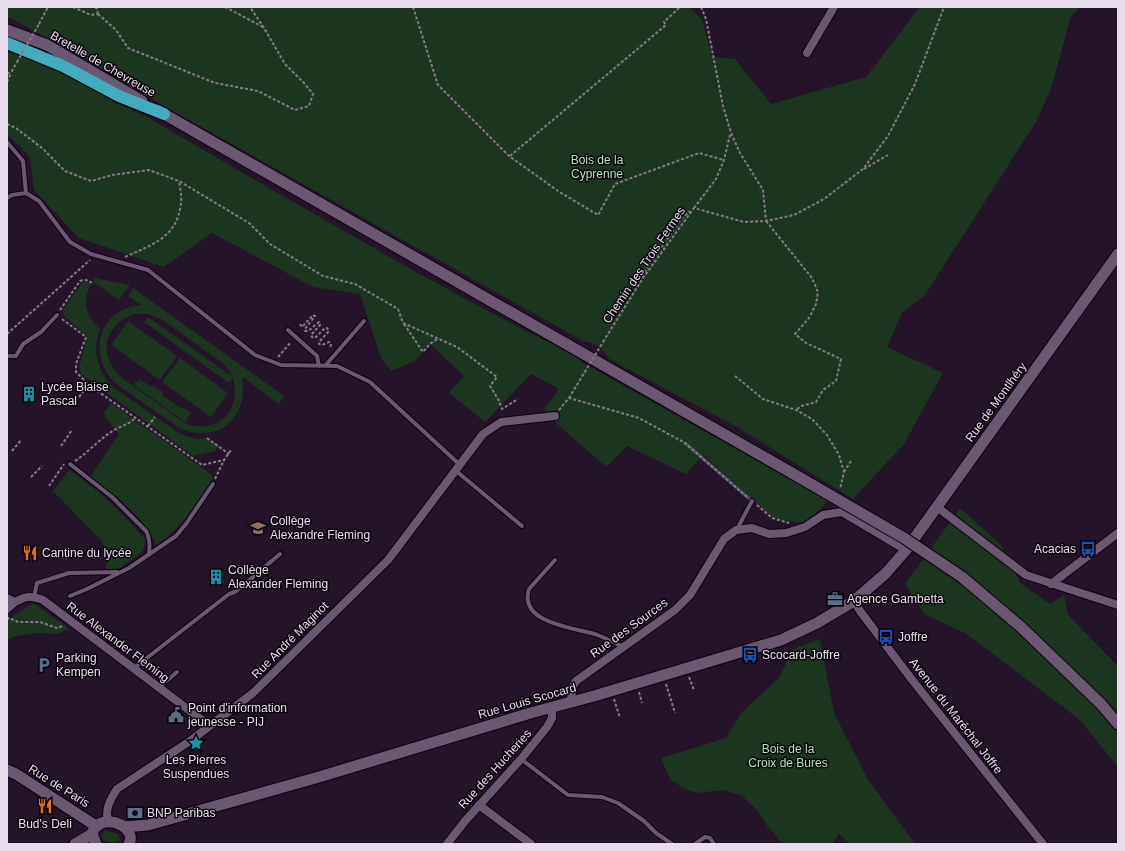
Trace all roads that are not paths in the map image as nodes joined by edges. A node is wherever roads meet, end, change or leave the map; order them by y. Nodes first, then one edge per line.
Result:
1 (834, 7) edge
2 (7, 30) edge
3 (7, 44) edge
4 (807, 53) dead end
5 (164, 114) junction
6 (7, 142) edge
7 (26, 193) junction
8 (7, 198) edge
9 (1116, 259) edge
10 (57, 315) road end
11 (364, 321) dead end
12 (288, 330) dead end
13 (7, 356) edge
14 (319, 366) junction
15 (325, 366) junction
16 (555, 416) road end
17 (70, 464) road end
18 (457, 467) junction
19 (213, 484) road end
20 (752, 501) road end
21 (937, 507) junction
22 (522, 526) dead end
23 (736, 530) junction
24 (1118, 533) edge
25 (906, 550) junction
26 (149, 554) junction
27 (280, 554) dead end
28 (555, 560) dead end
29 (895, 564) joint
30 (120, 572) junction
31 (1051, 584) junction
32 (70, 596) dead end
33 (34, 597) junction
34 (11, 600) edge
35 (854, 601) junction
36 (1118, 605) edge
37 (7, 609) edge
38 (624, 647) junction
39 (133, 669) junction
40 (177, 672) dead end
41 (158, 688) junction
42 (570, 702) junction
43 (552, 706) junction
44 (1118, 724) edge
45 (210, 726) junction
46 (521, 759) junction
47 (7, 770) edge
48 (479, 804) junction
49 (108, 821) junction
50 (148, 825) junction
51 (124, 827) junction
52 (95, 835) edge
53 (130, 842) edge
54 (76, 844) edge
55 (447, 844) edge
56 (531, 844) edge
57 (672, 844) edge
58 (695, 844) edge
59 (714, 844) edge
60 (1042, 844) edge

1 - 4 street
2 - 5 main road, Bretelle de Chevreuse
3 - 5 highway
5 - 44 main road, Bretelle de Chevreuse, bridge
6 - 7 lane
7 - 8 lane
7 - 14 lane
9 - 21 main road, Rue de Montlhéry
10 - 13 lane
11 - 15 lane
12 - 14 lane
14 - 15 lane
15 - 18 lane
16 - 18 street, Rue André Maginot
17 - 26 lane
18 - 22 lane
18 - 45 street, Rue André Maginot
19 - 26 lane
20 - 23 lane
21 - 25 main road, Rue de Montlhéry
21 - 31 street
23 - 25 street
23 - 38 street, Rue des Sources
24 - 31 street
25 - 29 main road, Rue de Montlhéry
26 - 30 lane
27 - 39 lane
28 - 38 lane
29 - 35 main road, Rue Louis Scocard
30 - 32 lane
30 - 33 lane
31 - 36 street
33 - 34 street
33 - 39 street, Rue Alexander Fleming
34 - 37 street
35 - 42 main road, Rue Louis Scocard
35 - 60 street, Avenue du Maréchal Joffre
38 - 42 street, Rue des Sources
39 - 41 street, Rue Alexander Fleming
40 - 41 lane
41 - 45 street, Rue Alexander Fleming
42 - 43 main road, Rue Louis Scocard
43 - 46 street, Rue des Hucheries
43 - 50 main road, Rue Louis Scocard
45 - 49 street, Rue André Maginot
46 - 48 street, Rue des Hucheries
46 - 57 lane
47 - 52 main road, Rue de Paris
48 - 55 street, Rue des Hucheries
48 - 56 street
49 - 51 main road
49 - 52 main road
50 - 51 main road, Rue Louis Scocard
50 - 53 main road, Rue Louis Scocard
51 - 53 main road
52 - 54 main road
58 - 59 lane

